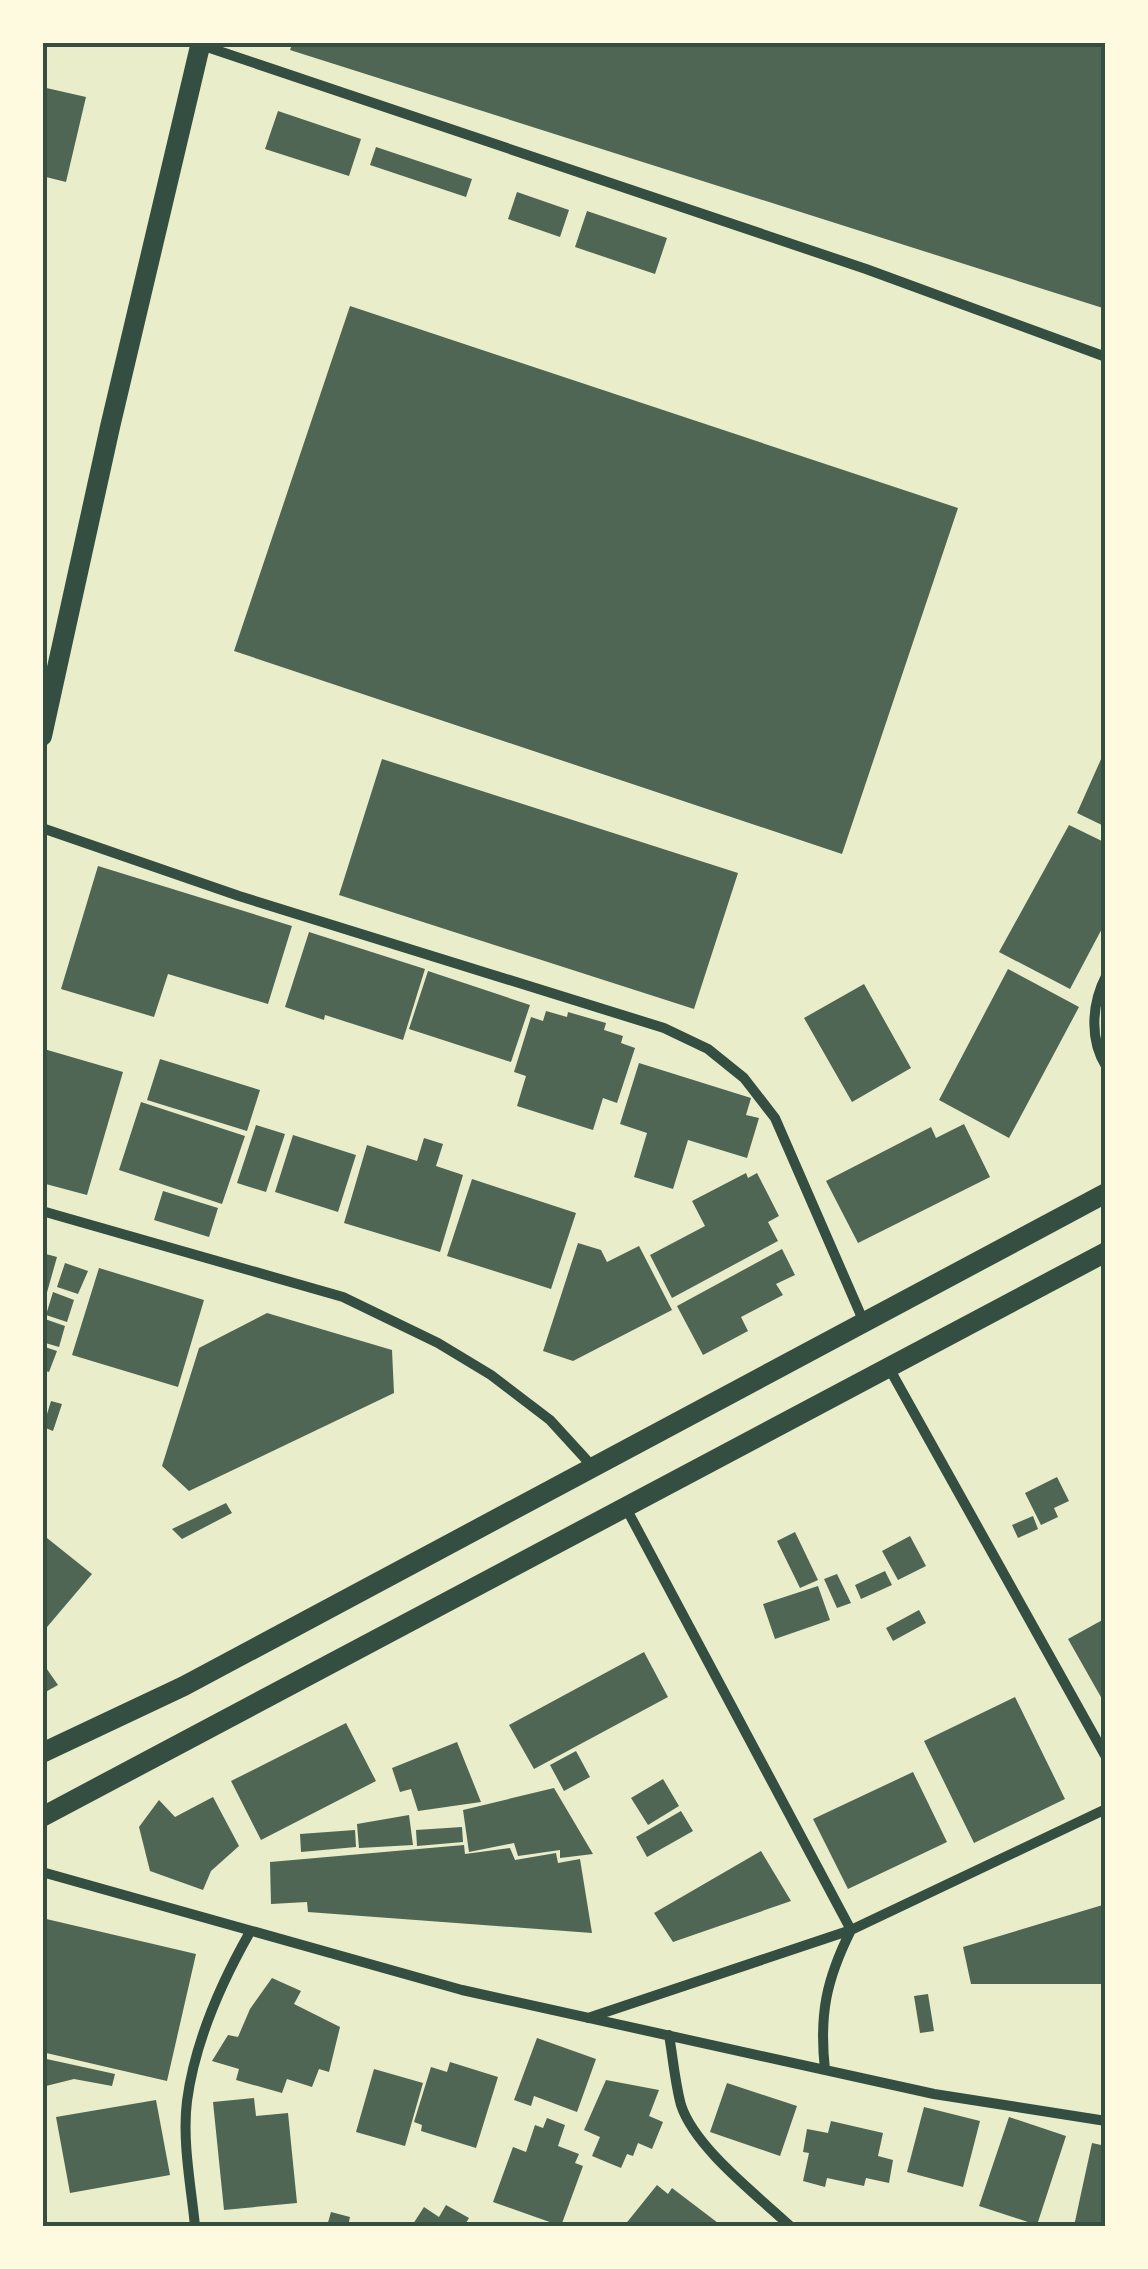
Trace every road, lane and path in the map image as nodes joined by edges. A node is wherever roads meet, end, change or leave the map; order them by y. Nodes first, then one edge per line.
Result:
1 (200, 44) edge
2 (1106, 357) edge
3 (42, 736) edge
4 (42, 828) edge
5 (1106, 976) edge
6 (1106, 1066) edge
7 (1106, 1193) edge
8 (42, 1211) edge
9 (1106, 1252) edge
10 (863, 1320) junction
11 (889, 1367) junction
12 (593, 1467) junction
13 (626, 1508) junction
14 (42, 1754) edge
15 (1106, 1757) edge
16 (1106, 1809) edge
17 (42, 1818) edge
18 (42, 1872) edge
19 (850, 1930) junction
20 (250, 1932) junction
21 (587, 2018) junction
22 (669, 2035) junction
23 (825, 2070) junction
24 (1106, 2121) edge
25 (195, 2226) edge
26 (790, 2226) edge

1 - 2 street
1 - 3 main road
4 - 10 street
5 - 6 street
7 - 10 main road
8 - 12 street
9 - 11 main road
10 - 12 main road
11 - 13 main road
11 - 15 street
12 - 14 main road
13 - 17 main road
13 - 19 street
16 - 19 street
18 - 20 street
19 - 21 street
19 - 23 street
20 - 21 street
20 - 25 street
21 - 22 street
22 - 23 street
22 - 26 street
23 - 24 street

